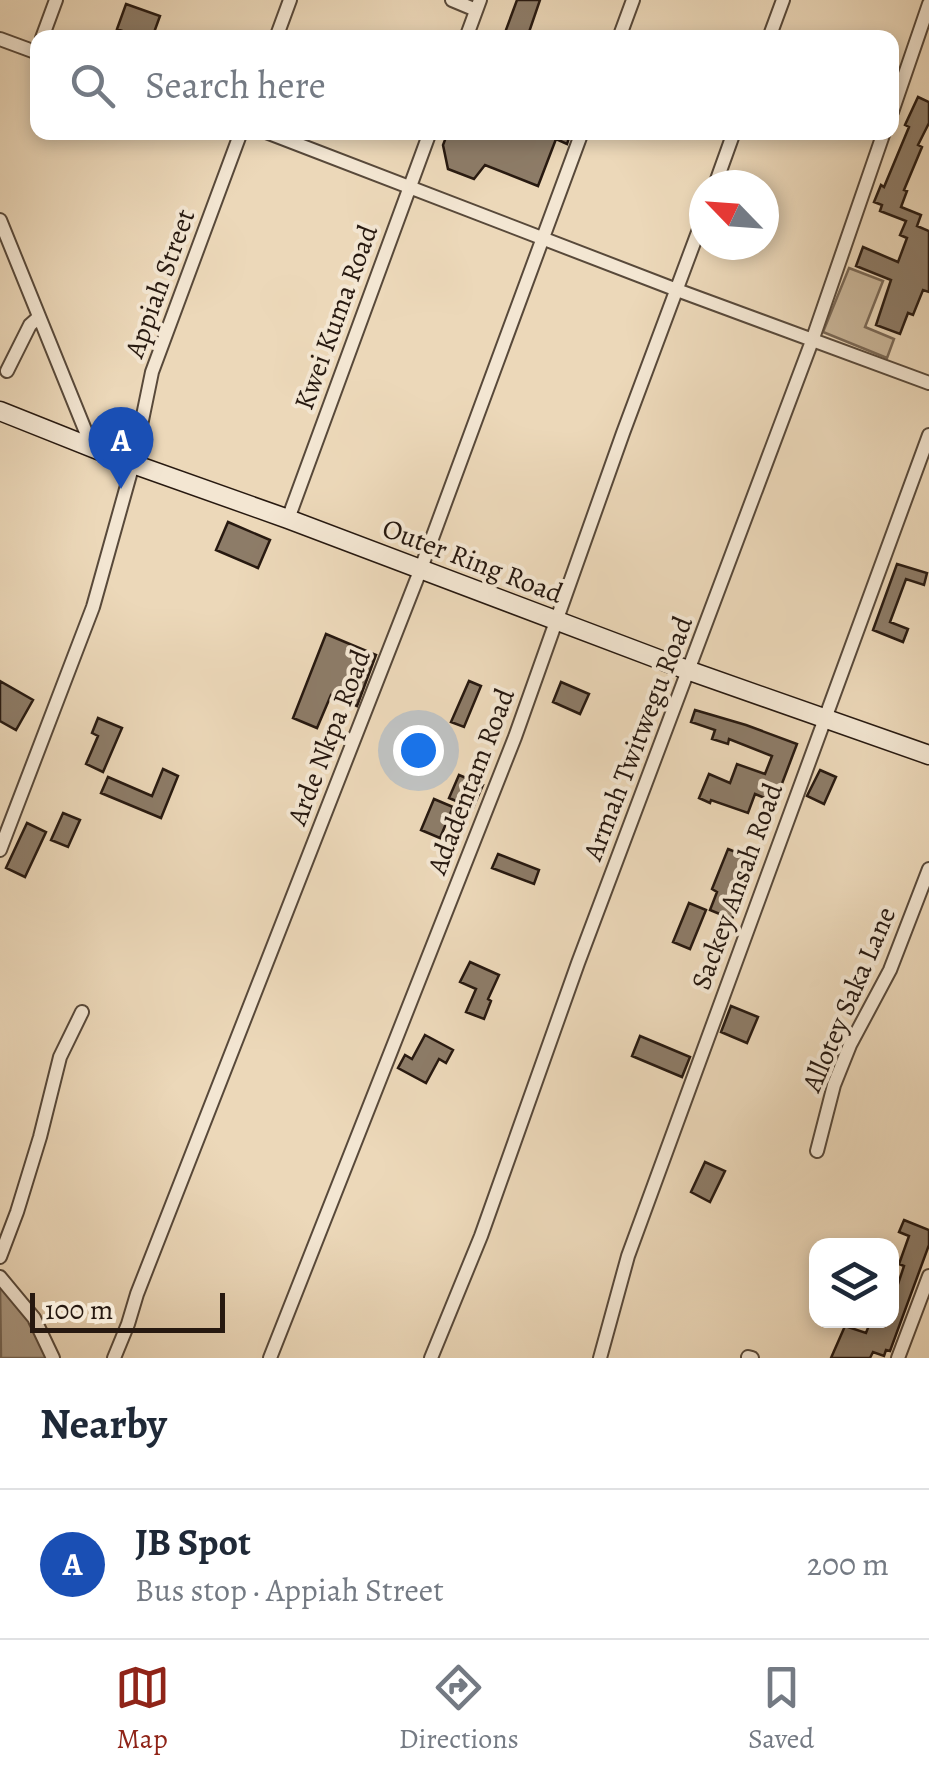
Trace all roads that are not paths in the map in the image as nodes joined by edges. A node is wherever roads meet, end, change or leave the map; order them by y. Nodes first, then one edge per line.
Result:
1 (56, 0) edge
2 (290, 0) edge
3 (452, 0) edge
4 (633, 0) edge
5 (783, 0) edge
6 (918, 0) edge
7 (929, 4) edge
8 (478, 5) edge
9 (45, 30) edge
10 (279, 30) edge
11 (469, 30) edge
12 (621, 30) edge
13 (772, 30) edge
14 (0, 39) edge
15 (30, 49) edge
16 (899, 92) edge
17 (238, 140) edge
18 (287, 140) edge
19 (427, 140) edge
20 (579, 140) edge
21 (731, 140) edge
22 (881, 140) edge
23 (720, 170) edge
24 (409, 187) junction
25 (0, 220) edge
26 (542, 237) junction
27 (689, 257) edge
28 (677, 290) junction
29 (40, 317) junction
30 (812, 340) junction
31 (7, 372) dead end
32 (929, 383) edge
33 (0, 410) edge
34 (929, 436) edge
35 (92, 447) junction
36 (133, 464) junction
37 (288, 519) junction
38 (420, 571) junction
39 (556, 621) junction
40 (690, 671) junction
41 (823, 718) junction
42 (929, 756) edge
43 (0, 850) edge
44 (929, 869) edge
45 (82, 1012) dead end
46 (818, 1151) dead end
47 (0, 1257) edge
48 (929, 1276) edge
49 (0, 1277) edge
50 (53, 1358) edge
51 (114, 1358) edge
52 (270, 1358) edge
53 (431, 1358) edge
54 (600, 1358) edge
55 (898, 1358) edge

1 - 9 street
2 - 10 street
3 - 8 street
4 - 12 street
5 - 13 street
6 - 7 street
7 - 16 street
8 - 11 street
14 - 15 street
17 - 36 street, Appiah Street
18 - 24 street
19 - 24 street, Kwei Kuma Road
20 - 26 street, Arde Nkpa Road
21 - 23 street
22 - 30 street, Armah Twitwegu Road
24 - 26 street
24 - 37 street, Kwei Kuma Road
25 - 29 street
26 - 28 street
26 - 38 street, Arde Nkpa Road
27 - 28 street, Adadentam Road
28 - 30 street
28 - 39 street, Adadentam Road
29 - 31 street
29 - 35 street
30 - 32 street
30 - 40 street, Armah Twitwegu Road
33 - 35 street, Outer Ring Road
34 - 41 street, Sackey Ansah Road
35 - 36 street, Outer Ring Road
36 - 37 street, Outer Ring Road
36 - 43 street, Appiah Street
37 - 38 street, Outer Ring Road
38 - 39 street, Outer Ring Road
38 - 51 street, Arde Nkpa Road
39 - 40 street, Outer Ring Road
39 - 52 street, Adadentam Road
40 - 41 street, Outer Ring Road
40 - 53 street, Armah Twitwegu Road
41 - 42 street, Outer Ring Road
41 - 54 street, Sackey Ansah Road
44 - 46 street, Allotey Saka Lane
45 - 47 street
48 - 55 street
49 - 50 street

